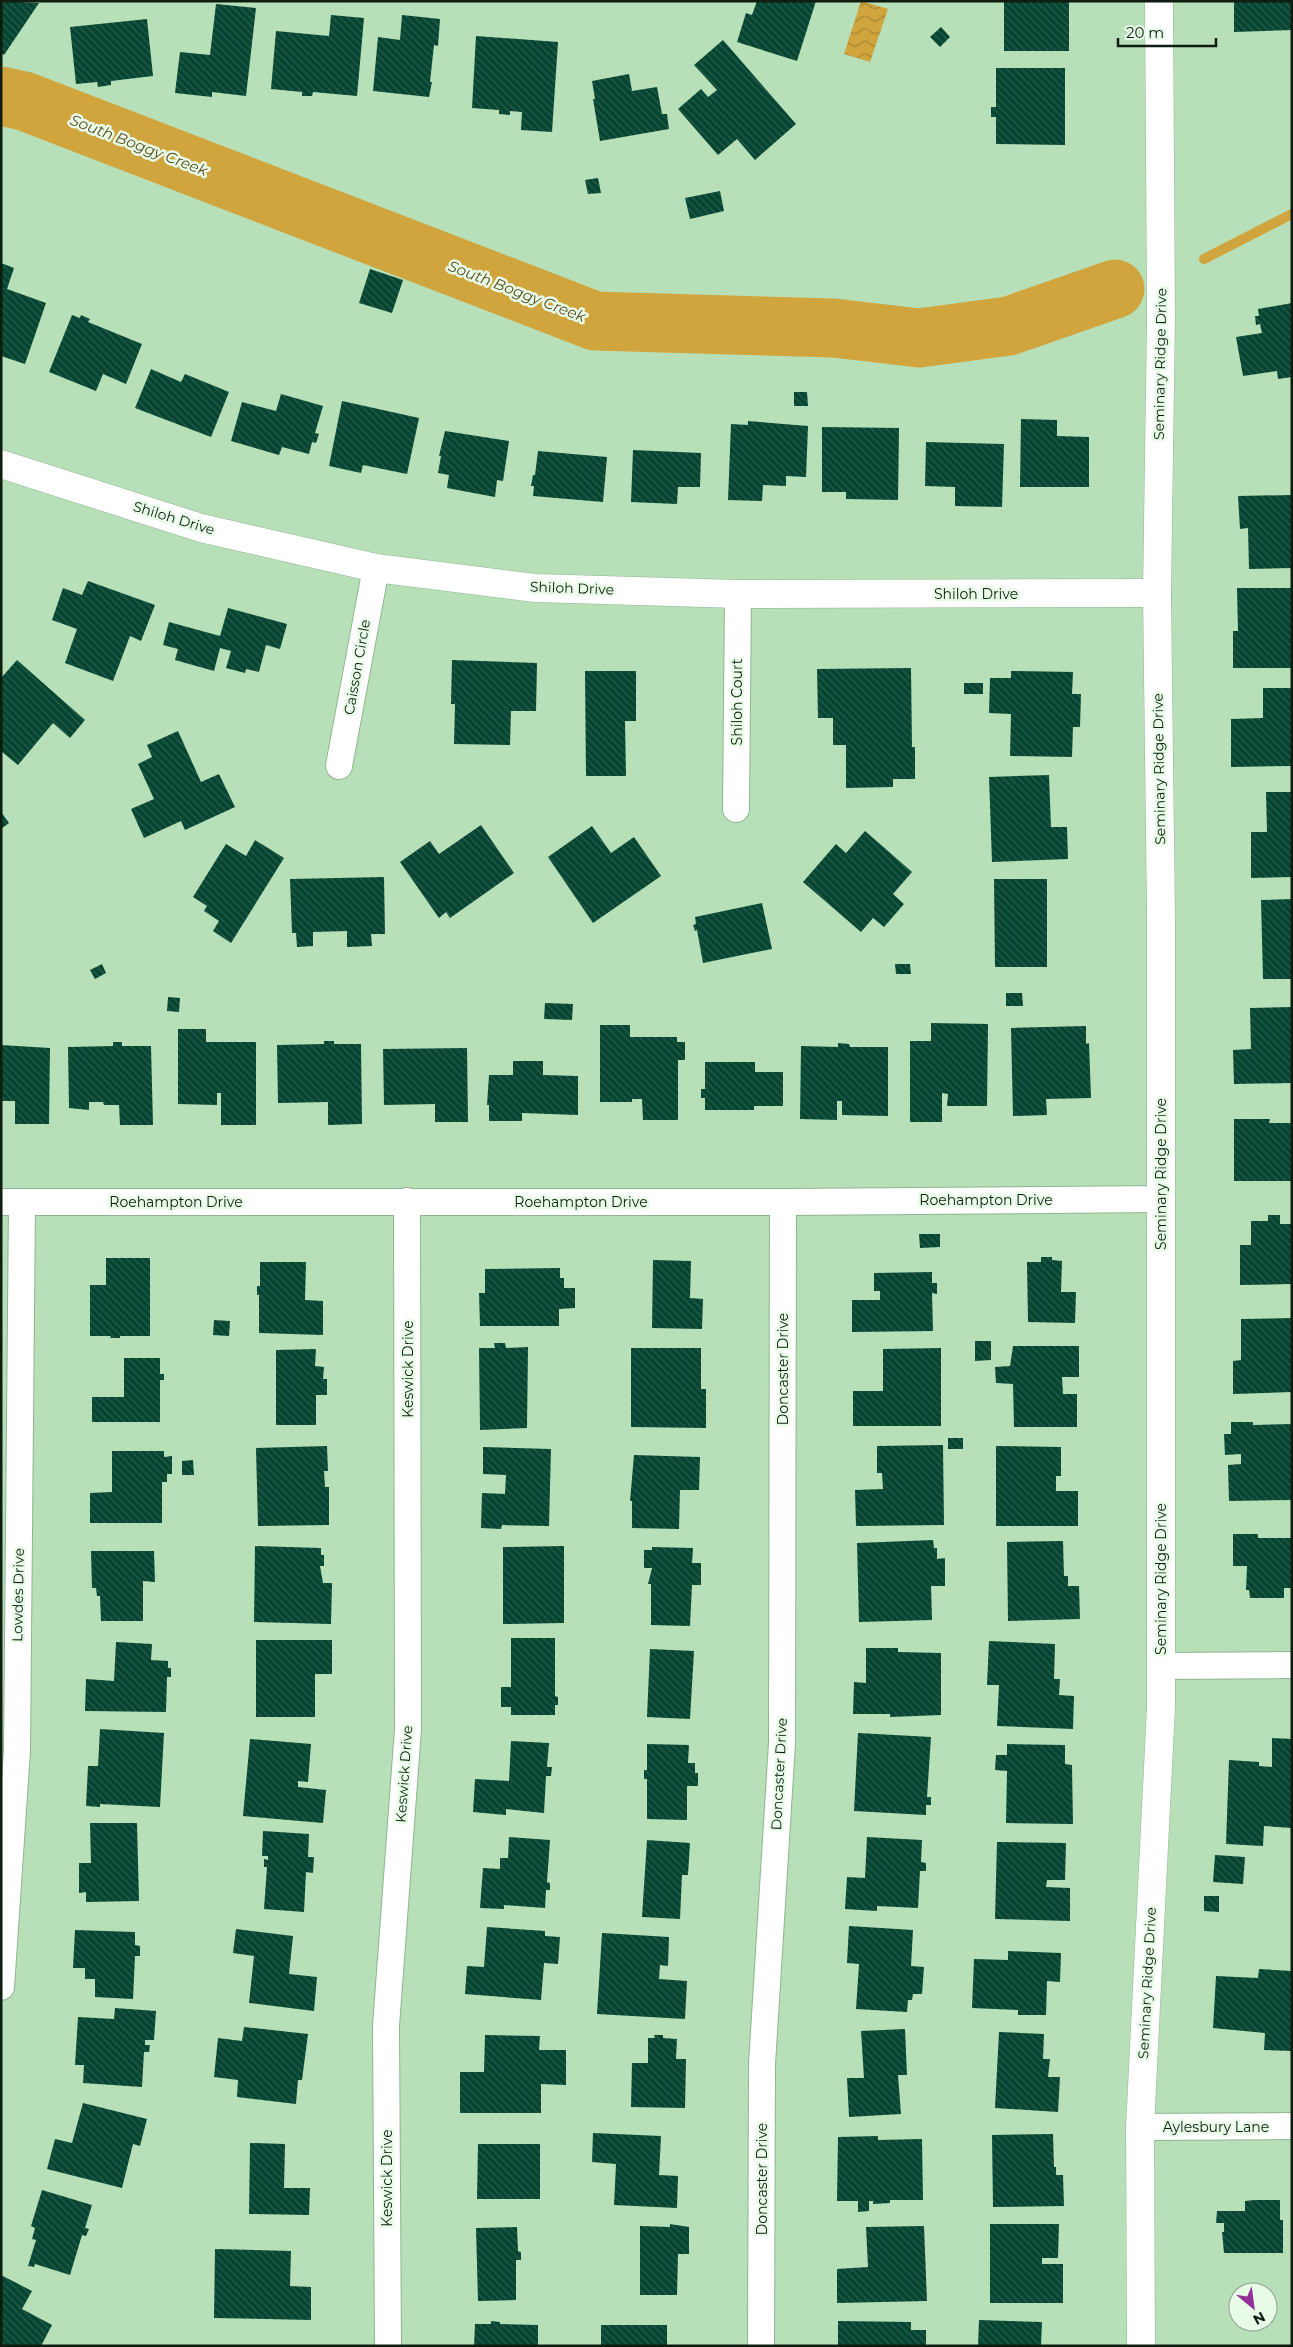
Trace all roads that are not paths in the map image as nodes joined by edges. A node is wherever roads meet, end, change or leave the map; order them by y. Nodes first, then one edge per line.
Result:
1 (1159, 1) edge
2 (1, 464) edge
3 (376, 568) junction
4 (1157, 593) junction
5 (738, 594) junction
6 (339, 766) dead end
7 (736, 809) dead end
8 (1161, 1199) junction
9 (407, 1201) junction
10 (12, 1202) edge
11 (783, 1202) junction
12 (1292, 1665) edge
13 (1161, 1666) junction
14 (1, 1987) edge
15 (1140, 2126) junction
16 (1292, 2126) edge
17 (388, 2346) edge
18 (762, 2346) edge
19 (1140, 2346) edge

1 - 4 street, Seminary Ridge Drive
2 - 3 street, Shiloh Drive
3 - 5 street, Shiloh Drive
3 - 6 street, Caisson Circle
4 - 5 street, Shiloh Drive
4 - 8 street, Seminary Ridge Drive
5 - 7 street, Shiloh Court
8 - 11 street, Roehampton Drive
8 - 13 street, Seminary Ridge Drive
9 - 10 street, Roehampton Drive
9 - 11 street, Roehampton Drive
9 - 17 street, Keswick Drive
10 - 14 street, Lowdes Drive
11 - 18 street, Doncaster Drive
12 - 13 street
13 - 15 street, Seminary Ridge Drive
15 - 16 street, Aylesbury Lane
15 - 19 street, Seminary Ridge Drive

